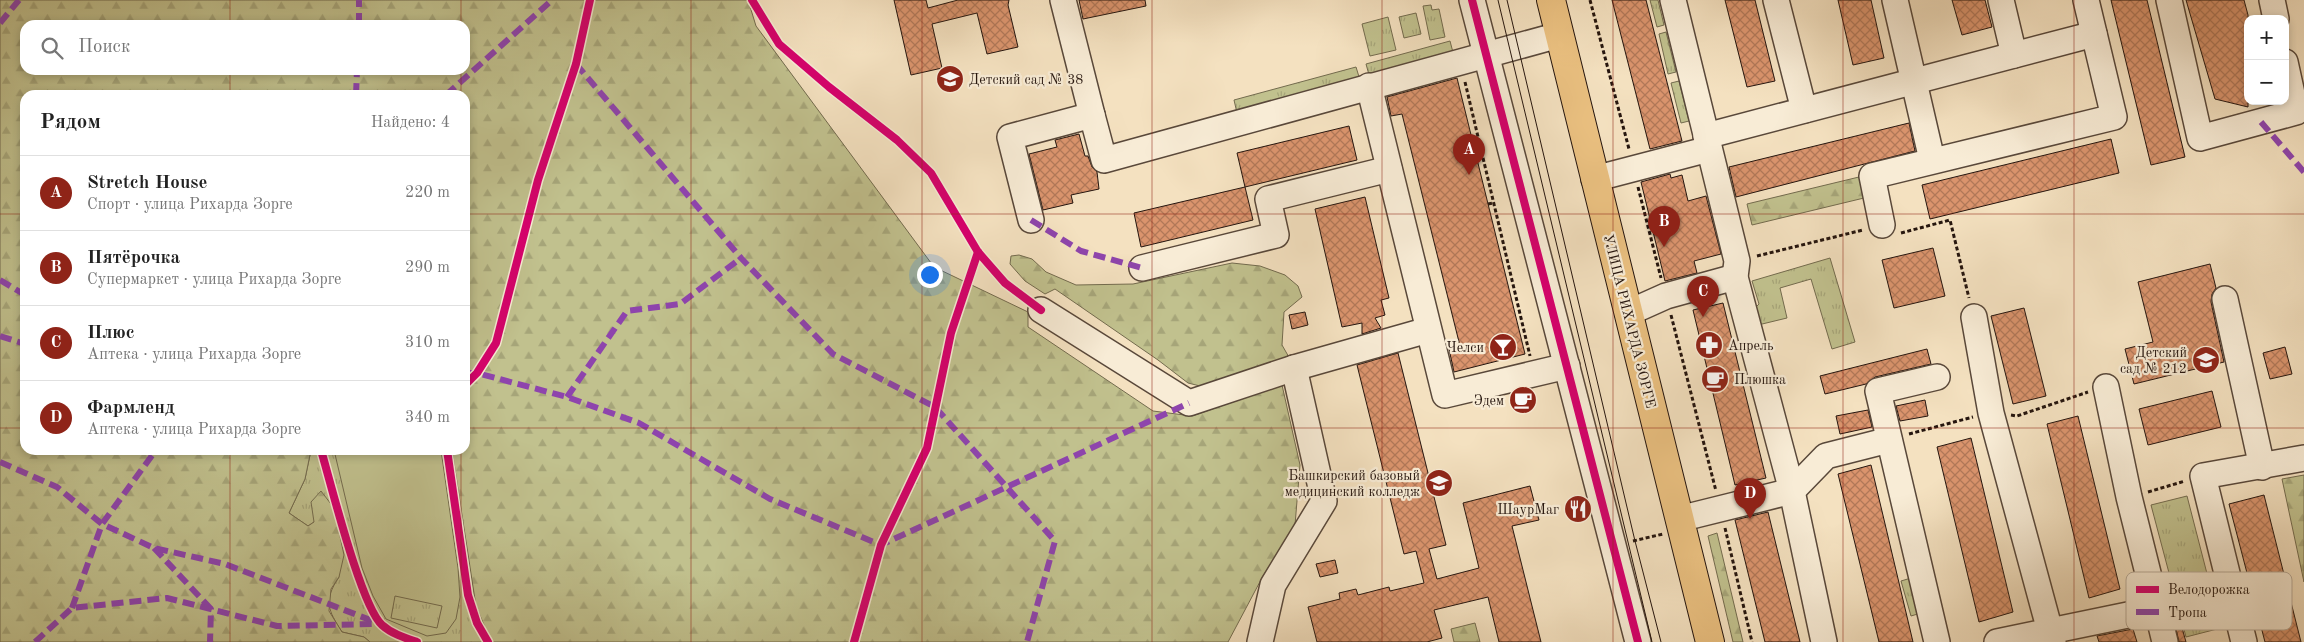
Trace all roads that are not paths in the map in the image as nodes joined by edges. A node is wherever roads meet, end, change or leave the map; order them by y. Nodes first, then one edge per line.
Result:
1 (1063, 0) edge
2 (1472, 0) edge
3 (1551, 0) edge
4 (1673, 0) edge
5 (1776, 0) edge
6 (1894, 0) edge
7 (2000, 0) edge
8 (2086, 0) edge
9 (2169, 0) edge
10 (2272, 0) edge
11 (2275, 15) edge
12 (2094, 34) junction
13 (1559, 35) junction
14 (2014, 55) junction
15 (1487, 56) junction
16 (2289, 75) edge
17 (1913, 82) junction
18 (1369, 86) junction
19 (1804, 110) junction
20 (2300, 111) edge
21 (1092, 115) junction
22 (1707, 142) junction
23 (1932, 160) junction
24 (1390, 169) junction
25 (1594, 179) junction
26 (1031, 220) dead end
27 (1882, 225) road end
28 (1142, 268) dead end
29 (1736, 269) junction
30 (2225, 298) dead end
31 (1042, 310) dead end
32 (1628, 313) junction
33 (1974, 317) road end
34 (1428, 330) junction
35 (1567, 366) junction
36 (1294, 368) junction
37 (1936, 377) dead end
38 (2106, 387) dead end
39 (1889, 440) junction
40 (2304, 458) edge
41 (2262, 467) junction
42 (1792, 491) junction
43 (1679, 519) junction
44 (2148, 572) edge
45 (2227, 572) edge
46 (2126, 617) edge
47 (2052, 636) edge
48 (1260, 642) edge
49 (1638, 642) edge
50 (1710, 642) edge
51 (1824, 642) edge
52 (1937, 642) edge
53 (1997, 642) edge

1 - 21 street
2 - 15 street
3 - 13 main road, УЛИЦА РИХАРДА ЗОРГЕ
4 - 22 street
5 - 19 street
6 - 17 street
7 - 14 street
8 - 12 street
9 - 20 street
10 - 11 street
12 - 14 street
12 - 23 street
13 - 15 street
13 - 25 main road, УЛИЦА РИХАРДА ЗОРГЕ
14 - 17 street
15 - 18 street
15 - 35 street
16 - 20 street
17 - 19 street
17 - 23 street
18 - 21 street
18 - 24 street
19 - 22 street
21 - 26 street
22 - 25 street
22 - 29 street
23 - 27 street
24 - 28 street
24 - 34 street
25 - 32 main road, УЛИЦА РИХАРДА ЗОРГЕ
29 - 32 street
29 - 42 street
30 - 41 street
31 - 36 street
32 - 43 main road, УЛИЦА РИХАРДА ЗОРГЕ
33 - 47 street
34 - 35 street
34 - 36 street
35 - 49 street
36 - 48 street
37 - 39 street
38 - 44 street
39 - 42 street
39 - 52 street
40 - 41 street
41 - 45 street
42 - 43 street
42 - 51 street
43 - 50 main road, УЛИЦА РИХАРДА ЗОРГЕ
46 - 47 street
47 - 53 street

